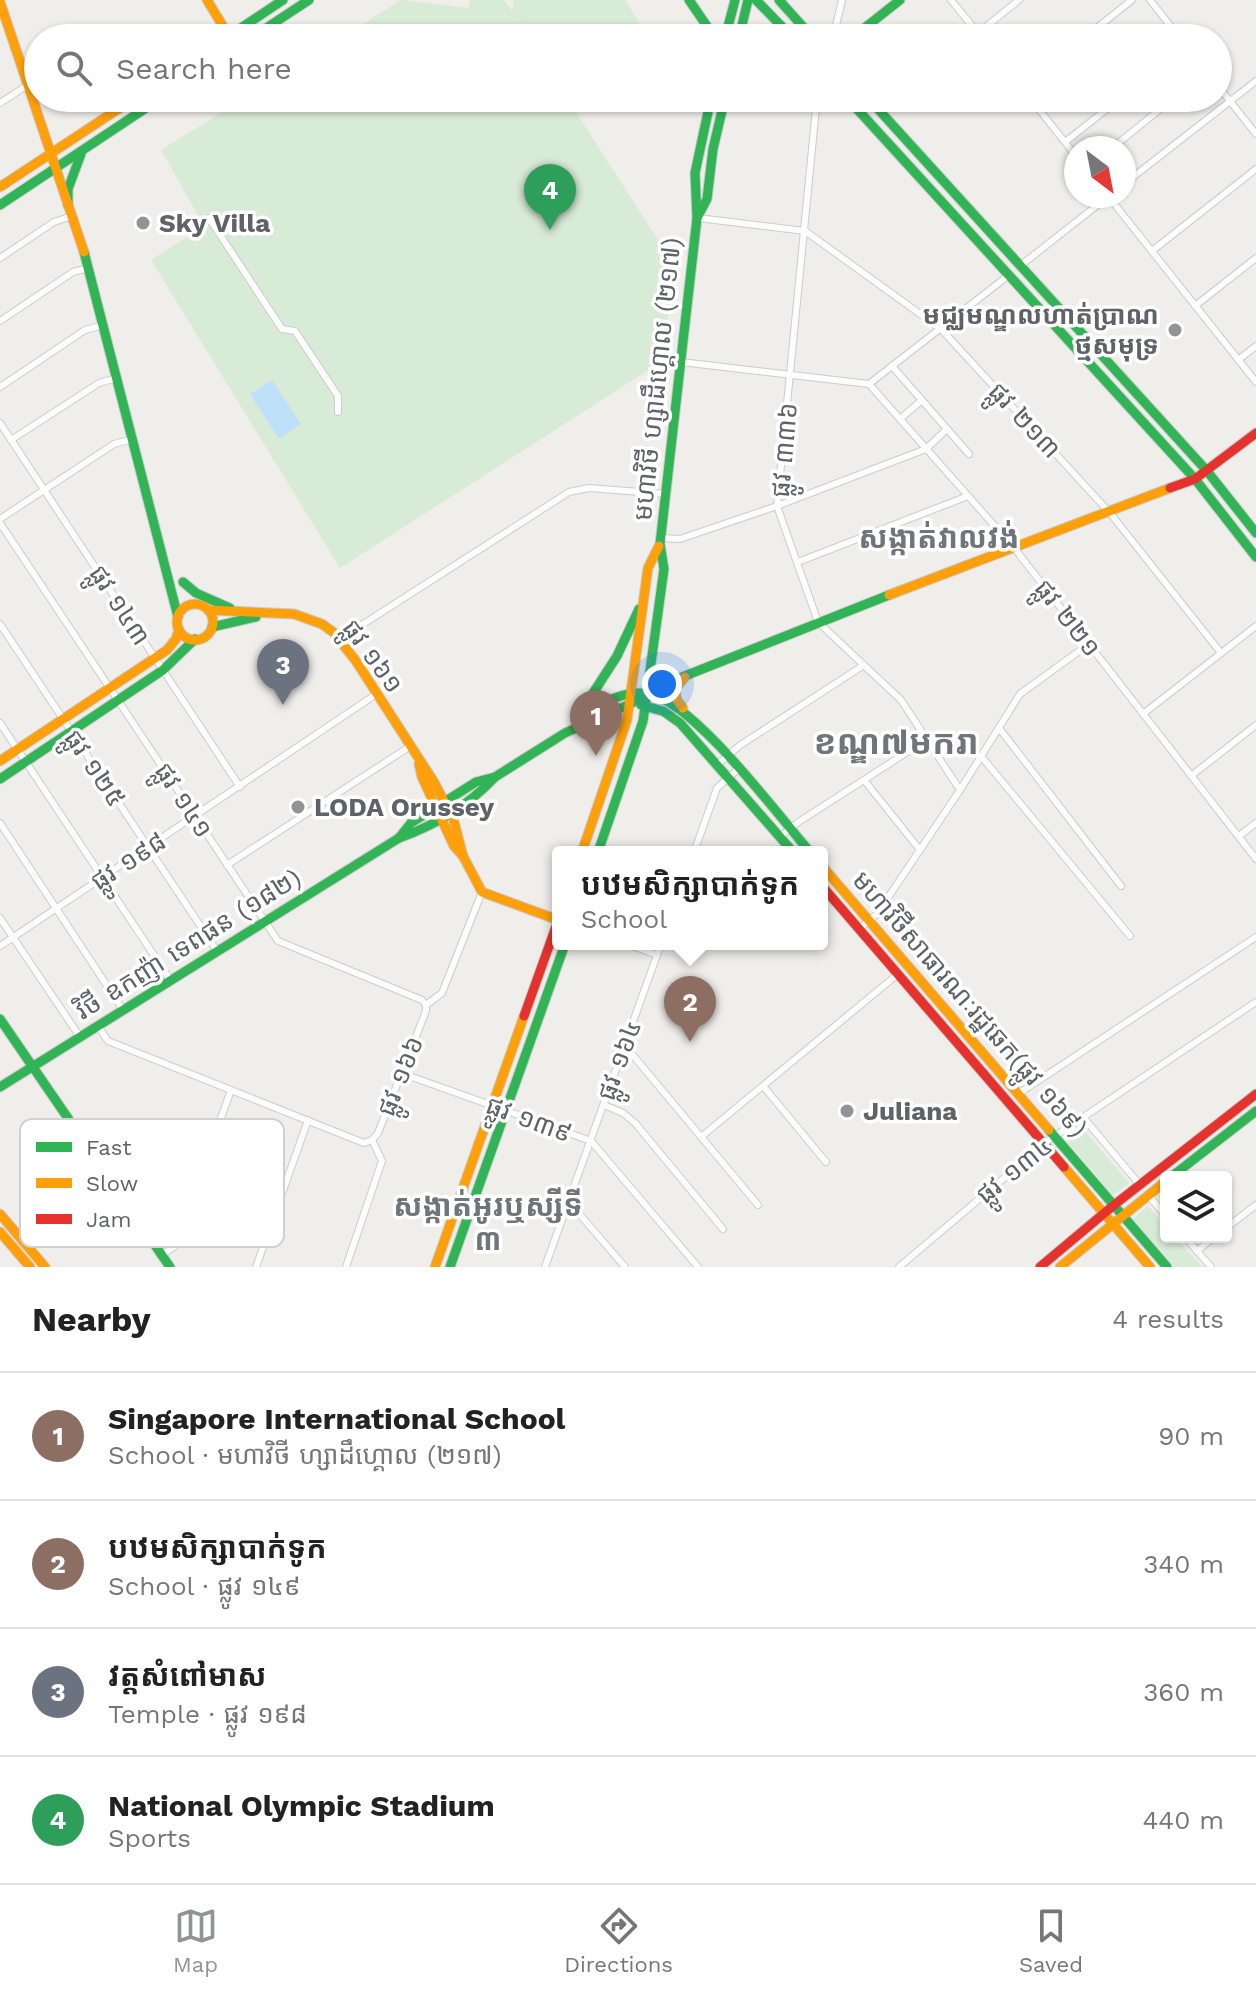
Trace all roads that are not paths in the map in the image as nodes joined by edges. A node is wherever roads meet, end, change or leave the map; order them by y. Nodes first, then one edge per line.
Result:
1 (207, 0) edge
2 (283, 0) edge
3 (309, 0) edge
4 (689, 0) edge
5 (735, 0) edge
6 (748, 0) edge
7 (756, 0) edge
8 (779, 0) edge
9 (842, 0) edge
10 (900, 0) edge
11 (951, 0) edge
12 (1019, 0) edge
13 (1132, 0) edge
14 (1150, 0) edge
15 (1, 8) edge
16 (220, 24) edge
17 (247, 24) edge
18 (272, 24) edge
19 (705, 24) edge
20 (729, 24) edge
21 (742, 24) edge
22 (779, 24) edge
23 (800, 24) edge
24 (836, 24) edge
25 (870, 24) edge
26 (970, 24) edge
27 (993, 24) edge
28 (1102, 24) edge
29 (1169, 24) edge
30 (24, 74) edge
31 (1256, 81) edge
32 (24, 88) edge
33 (1232, 99) edge
34 (0, 103) edge
35 (1232, 104) edge
36 (37, 112) edge
37 (114, 112) edge
38 (140, 112) edge
39 (708, 112) edge
40 (722, 112) edge
41 (816, 112) edge
42 (860, 112) edge
43 (881, 112) edge
44 (1041, 112) edge
45 (1103, 112) edge
46 (1157, 112) edge
47 (1216, 112) edge
48 (1256, 134) edge
49 (1073, 136) edge
50 (1127, 136) edge
51 (1064, 141) edge
52 (86, 148) junction
53 (51, 153) junction
54 (56, 168) junction
55 (1256, 169) edge
56 (1136, 175) edge
57 (0, 187) edge
58 (0, 205) edge
59 (68, 205) junction
60 (1093, 208) edge
61 (1118, 208) edge
62 (72, 216) junction
63 (209, 218) dead end
64 (697, 218) junction
65 (805, 231) junction
66 (1152, 251) junction
67 (0, 258) edge
68 (1256, 258) edge
69 (1020, 266) junction
70 (89, 268) junction
71 (1009, 275) junction
72 (1195, 306) junction
73 (0, 321) edge
74 (104, 325) junction
75 (941, 329) junction
76 (1256, 346) edge
77 (1238, 360) junction
78 (681, 362) junction
79 (892, 366) junction
80 (791, 374) junction
81 (117, 378) junction
82 (1256, 382) edge
83 (869, 384) junction
84 (0, 387) edge
85 (922, 400) junction
86 (338, 412) dead end
87 (900, 419) junction
88 (0, 423) edge
89 (947, 429) junction
90 (1256, 433) edge
91 (133, 439) junction
92 (11, 440) junction
93 (926, 449) junction
94 (969, 454) dead end
95 (1207, 471) junction
96 (1195, 479) junction
97 (44, 490) junction
98 (666, 494) junction
99 (968, 496) junction
100 (777, 506) junction
101 (1110, 513) junction
102 (0, 521) edge
103 (1256, 533) edge
104 (660, 541) junction
105 (1015, 549) junction
106 (1256, 557) edge
107 (164, 558) junction
108 (798, 562) junction
109 (183, 582) junction
110 (644, 596) junction
111 (195, 604) junction
112 (208, 610) junction
113 (249, 613) junction
114 (267, 615) junction
115 (178, 617) junction
116 (818, 622) junction
117 (0, 624) edge
118 (1256, 626) edge
119 (212, 627) junction
120 (179, 629) junction
121 (195, 639) junction
122 (340, 639) junction
123 (1089, 644) junction
124 (1221, 653) junction
125 (155, 657) junction
126 (864, 665) junction
127 (163, 670) junction
128 (695, 670) junction
129 (109, 688) junction
130 (632, 691) junction
131 (648, 693) junction
132 (375, 695) junction
133 (117, 700) junction
134 (630, 704) junction
135 (646, 705) junction
136 (688, 713) junction
137 (1143, 714) junction
138 (577, 718) junction
139 (63, 719) junction
140 (0, 723) edge
141 (1256, 725) edge
142 (999, 728) junction
143 (71, 731) junction
144 (565, 733) junction
145 (926, 740) junction
146 (409, 747) junction
147 (18, 749) junction
148 (727, 756) junction
149 (981, 756) junction
150 (0, 761) edge
151 (26, 761) junction
152 (717, 765) junction
153 (738, 769) junction
154 (1191, 776) junction
155 (495, 777) junction
156 (729, 778) junction
157 (0, 779) edge
158 (864, 780) junction
159 (240, 787) junction
160 (605, 787) junction
161 (960, 790) junction
162 (620, 793) junction
163 (441, 804) junction
164 (446, 815) junction
165 (195, 817) junction
166 (0, 823) edge
167 (1256, 823) edge
168 (790, 829) junction
169 (1239, 836) junction
170 (780, 837) junction
171 (399, 838) junction
172 (584, 846) edge
173 (600, 846) edge
174 (696, 846) edge
175 (788, 846) edge
176 (805, 846) edge
177 (148, 847) junction
178 (920, 850) junction
179 (1256, 859) edge
180 (227, 865) junction
181 (828, 873) edge
182 (102, 877) junction
183 (1121, 886) dead end
184 (482, 892) junction
185 (828, 893) edge
186 (56, 908) junction
187 (0, 918) edge
188 (552, 918) edge
189 (869, 921) junction
190 (265, 922) junction
191 (859, 929) junction
192 (1130, 936) dead end
193 (13, 937) junction
194 (552, 937) edge
195 (1256, 937) edge
196 (0, 946) edge
197 (563, 950) edge
198 (643, 950) edge
199 (659, 950) edge
200 (217, 951) junction
201 (657, 955) junction
202 (898, 974) junction
203 (171, 981) junction
204 (1256, 1002) edge
205 (426, 1005) junction
206 (123, 1010) junction
207 (0, 1019) edge
208 (98, 1026) junction
209 (80, 1037) junction
210 (623, 1049) junction
211 (32, 1067) junction
212 (401, 1073) junction
213 (763, 1086) junction
214 (0, 1087) edge
215 (231, 1090) junction
216 (1018, 1094) junction
217 (1256, 1094) edge
218 (604, 1105) junction
219 (492, 1106) junction
220 (506, 1111) junction
221 (1256, 1111) edge
222 (1083, 1117) junction
223 (68, 1119) edge
224 (221, 1119) edge
225 (308, 1120) junction
226 (701, 1137) junction
227 (1055, 1137) junction
228 (372, 1140) junction
229 (591, 1141) junction
230 (1045, 1144) junction
231 (826, 1162) dead end
232 (1178, 1171) edge
233 (1140, 1185) junction
234 (1160, 1185) edge
235 (284, 1188) edge
236 (1148, 1195) junction
237 (569, 1202) junction
238 (758, 1205) dead end
239 (1114, 1205) junction
240 (1256, 1205) edge
241 (1160, 1209) edge
242 (1104, 1213) junction
243 (0, 1214) edge
244 (1122, 1215) junction
245 (1113, 1223) junction
246 (1232, 1223) edge
247 (723, 1229) dead end
248 (1, 1234) edge
249 (20, 1238) edge
250 (1190, 1243) edge
251 (1207, 1243) edge
252 (28, 1247) edge
253 (156, 1247) edge
254 (174, 1247) edge
255 (263, 1247) edge
256 (1197, 1251) junction
257 (162, 1255) junction
258 (30, 1267) edge
259 (45, 1267) edge
260 (170, 1267) edge
261 (256, 1267) edge
262 (346, 1267) edge
263 (435, 1267) edge
264 (450, 1267) edge
265 (545, 1267) edge
266 (625, 1267) edge
267 (698, 1267) edge
268 (899, 1267) edge
269 (1040, 1267) edge
270 (1060, 1267) edge
271 (1150, 1267) edge
272 (1167, 1267) edge
273 (1211, 1267) edge

1 - 16 main road
2 - 17 main road
3 - 18 main road
4 - 19 main road
5 - 20 main road
6 - 21 main road
7 - 22 main road
8 - 23 main road
9 - 24 street
10 - 25 main road
11 - 26 street
12 - 27 street
13 - 28 street
14 - 29 street
15 - 30 main road
31 - 33 street
32 - 34 street
35 - 48 street
36 - 53 main road
37 - 53 main road
38 - 52 main road
39 - 64 main road, មហាវិថី ហ្សាដឹហ្គោល (២១៧)
40 - 64 main road, មហាវិថី ហ្សាដឹហ្គោល (២១៧)
41 - 65 street, ផ្លូវ ៣៣៦
42 - 71 main road
43 - 69 main road
44 - 51 street
45 - 49 street
46 - 50 street
47 - 56 street
52 - 54 main road
52 - 59 main road
53 - 54 main road
53 - 57 main road
54 - 58 main road
54 - 59 main road
55 - 66 street
59 - 62 main road
60 - 69 street
61 - 66 street
62 - 67 street
62 - 70 main road
63 - 86 street
64 - 65 street, ផ្លូវ ២១៣
64 - 78 main road, មហាវិថី ហ្សាដឹហ្គោល (២១៧)
65 - 75 street, ផ្លូវ ២១៣
65 - 80 street, ផ្លូវ ៣៣៦
66 - 72 street
68 - 72 street
69 - 95 main road
70 - 73 street
70 - 74 main road
71 - 75 street
71 - 96 main road
72 - 77 street
74 - 81 main road
74 - 84 street
75 - 79 street
75 - 101 street, ផ្លូវ ២១៣
76 - 77 street
77 - 82 street
78 - 80 street
78 - 98 main road, មហាវិថី ហ្សាដឹហ្គោល (២១៧)
79 - 83 street
79 - 85 street
80 - 83 street
80 - 100 street, ផ្លូវ ៣៣៦
81 - 91 main road
81 - 92 street
83 - 87 street, ផ្លូវ ២២១
85 - 87 street
85 - 89 street
87 - 93 street, ផ្លូវ ២២១
88 - 92 street, ផ្លូវ ១៤៣
89 - 93 street
89 - 94 street
90 - 95 main road, វិថី ឧកញ៉ា ទេពផន (១៨២)
91 - 97 street
91 - 107 main road
92 - 97 street, ផ្លូវ ១៤៣
93 - 99 street, ផ្លូវ ២២១
93 - 100 street
95 - 96 main road, វិថី ឧកញ៉ា ទេពផន (១៨២)
95 - 103 main road
96 - 101 main road, វិថី ឧកញ៉ា ទេពផន (១៨២)
96 - 106 main road
97 - 102 street
97 - 125 street, ផ្លូវ ១៤៣
98 - 104 main road, មហាវិថី ហ្សាដឹហ្គោល (២១៧)
98 - 122 street
99 - 105 street, ផ្លូវ ២២១
99 - 108 street
100 - 104 street
100 - 108 street, ផ្លូវ ៣៣៦
101 - 105 main road, វិថី ឧកញ៉ា ទេពផន (១៨២)
101 - 124 street, ផ្លូវ ២១៣
102 - 129 street, ផ្លូវ ១៤១
104 - 110 main road, មហាវិថី ហ្សាដឹហ្គោល (២១៧)
104 - 131 main road, មហាវិថី ហ្សាដឹហ្គោល (២១៧)
105 - 116 main road, វិថី ឧកញ៉ា ទេពផន (១៨២)
105 - 123 street, ផ្លូវ ២២១
107 - 109 main road
107 - 115 main road
108 - 116 street, ផ្លូវ ៣៣៦
109 - 111 main road
109 - 113 main road
110 - 130 main road, មហាវិថី ហ្សាដឹហ្គោល (២១៧)
110 - 138 main road
111 - 112 main road
111 - 115 main road
112 - 113 main road, ផ្លូវ ១៦១
112 - 119 main road
113 - 114 main road, ផ្លូវ ១៦១
114 - 119 main road, ផ្លូវ ១៦១
114 - 122 main road, ផ្លូវ ១៦១
115 - 120 main road
116 - 126 street, ផ្លូវ ៣៣៦
116 - 128 main road, វិថី ឧកញ៉ា ទេពផន (១៨២)
117 - 139 street, ផ្លូវ ១២៥
118 - 124 street
119 - 121 main road
120 - 121 main road
120 - 125 main road
121 - 127 main road
122 - 132 main road, ផ្លូវ ១៦១
123 - 137 street, ផ្លូវ ២២១
123 - 142 street
124 - 137 street
125 - 127 street, ផ្លូវ ១៤៣
125 - 129 main road
126 - 145 street, ផ្លូវ ៣៣៦
126 - 148 street
127 - 133 main road
127 - 159 street, ផ្លូវ ១៤៣
128 - 131 main road, វិថី ឧកញ៉ា ទេពផន (១៨២)
128 - 136 main road
129 - 133 street, ផ្លូវ ១៤១
129 - 139 main road
130 - 131 main road
130 - 134 main road, មហាវិថី ហ្សាដឹហ្គោល (២១៧)
130 - 138 main road, វិថី ឧកញ៉ា ទេពផន (១៨២)
131 - 134 main road, វិថី ឧកញ៉ា ទេពផន (១៨២)
131 - 135 main road, មហាវិថី ហ្សាដឹហ្គោល (២១៧)
131 - 136 main road
132 - 146 main road, ផ្លូវ ១៦១
132 - 159 street, ផ្លូវ ១៩៨
133 - 143 main road
133 - 165 street, ផ្លូវ ១៤១
134 - 135 main road
134 - 144 main road, វិថី ឧកញ៉ា ទេពផន (១៨២)
134 - 160 main road, មហាវិថី ហ្សាដឹហ្គោល (២១៧)
135 - 152 main road
135 - 162 main road, មហាវិថី ហ្សាដឹហ្គោល (២១៧)
136 - 148 main road
137 - 154 street, ផ្លូវ ២២១
138 - 144 main road, វិថី ឧកញ៉ា ទេពផន (១៨២)
139 - 143 street, ផ្លូវ ១២៥
139 - 147 main road
140 - 147 street
141 - 154 street
142 - 149 street
142 - 183 street
143 - 151 main road
143 - 177 street, ផ្លូវ ១២៥
144 - 155 main road, វិថី ឧកញ៉ា ទេពផន (១៨២)
145 - 158 street
145 - 161 street, ផ្លូវ ៣៣៦
146 - 163 main road, ផ្លូវ ១៦១
146 - 180 street
147 - 150 main road
147 - 151 street
148 - 152 street
148 - 153 main road
149 - 161 street
149 - 192 street
151 - 157 main road
151 - 182 street
152 - 156 main road
153 - 156 street
153 - 168 main road
154 - 169 street, ផ្លូវ ២២១
155 - 163 main road, វិថី ឧកញ៉ា ទេពផន (១៨២)
155 - 164 main road, វិថី ឧកញ៉ា ទេពផន (១៨២)
156 - 170 main road
156 - 174 street
158 - 168 street
158 - 178 street
159 - 165 street, ផ្លូវ ១៩៨
160 - 162 main road
160 - 172 main road, មហាវិថី ហ្សាដឹហ្គោល (២១៧)
161 - 178 street
162 - 173 main road, មហាវិថី ហ្សាដឹហ្គោល (២១៧)
163 - 164 main road, ផ្លូវ ១៦១
163 - 171 main road, វិថី ឧកញ៉ា ទេពផន (១៨២)
164 - 171 main road, វិថី ឧកញ៉ា ទេពផន (១៨២)
164 - 184 main road, ផ្លូវ ១៦១
165 - 177 street, ផ្លូវ ១៩៨
165 - 180 street, ផ្លូវ ១៤១
166 - 186 street
167 - 169 street
168 - 170 street
168 - 176 main road
169 - 179 street, ផ្លូវ ២២១
170 - 175 main road
171 - 190 main road, វិថី ឧកញ៉ា ទេពផន (១៨២)
177 - 182 street, ផ្លូវ ១៩៨
177 - 200 street, ផ្លូវ ១២៥
178 - 189 street
180 - 190 street, ផ្លូវ ១៤១
181 - 189 main road, មហាវិថីសាធារណៈរដ្ឋឆេក(ផ្លូវ ១៦៩)
182 - 186 street, ផ្លូវ ១៩៨
182 - 203 street
184 - 188 main road
184 - 205 street, ផ្លូវ ១៦៦
185 - 191 main road, មហាវិថីសាធារណៈរដ្ឋឆេក(ផ្លូវ ១៦៩)
186 - 193 street, ផ្លូវ ១៩៨
186 - 206 street
187 - 193 street
189 - 191 street
189 - 216 main road, មហាវិថីសាធារណៈរដ្ឋឆេក(ផ្លូវ ១៦៩)
190 - 200 main road, វិថី ឧកញ៉ា ទេពផន (១៨២)
190 - 205 street, ផ្លូវ ១៤១
191 - 202 main road, មហាវិថីសាធារណៈរដ្ឋឆេក(ផ្លូវ ១៦៩)
193 - 196 street, ផ្លូវ ១៩៨
193 - 209 street
194 - 219 main road
195 - 216 street
197 - 220 main road
198 - 201 street
199 - 201 street, ផ្លូវ ១៦៤
200 - 203 main road, វិថី ឧកញ៉ា ទេពផន (១៨២)
201 - 210 street, ផ្លូវ ១៦៤
202 - 213 street
202 - 230 main road, មហាវិថីសាធារណៈរដ្ឋឆេក(ផ្លូវ ១៦៩)
203 - 206 main road, វិថី ឧកញ៉ា ទេពផន (១៨២)
204 - 222 street, ផ្លូវ ១៣៤
205 - 212 street, ផ្លូវ ១៦៦
206 - 208 main road, វិថី ឧកញ៉ា ទេពផន (១៨២)
207 - 211 main road
208 - 209 main road, វិថី ឧកញ៉ា ទេពផន (១៨២)
208 - 215 street
209 - 211 main road, វិថី ឧកញ៉ា ទេពផន (១៨២)
210 - 218 street, ផ្លូវ ១៦៤
210 - 226 street
211 - 214 main road, វិថី ឧកញ៉ា ទេពផន (១៨២)
211 - 223 main road
212 - 219 street, ផ្លូវ ១៣៩
212 - 228 street, ផ្លូវ ១៦៦
213 - 226 street
213 - 231 street
215 - 224 street
215 - 225 street
216 - 227 main road, មហាវិថីសាធារណៈរដ្ឋឆេក(ផ្លូវ ១៦៩)
217 - 233 main road
218 - 229 street, ផ្លូវ ១៦៤
218 - 247 street
219 - 220 street, ផ្លូវ ១៣៩
219 - 263 main road
220 - 229 street, ផ្លូវ ១៣៩
220 - 264 main road
221 - 232 main road
222 - 227 street, ផ្លូវ ១៣៤
222 - 233 street
225 - 228 street
225 - 235 street
226 - 238 street
227 - 230 street, ផ្លូវ ១៣៤
227 - 239 main road, មហាវិថីសាធារណៈរដ្ឋឆេក(ផ្លូវ ១៦៩)
228 - 262 street, ផ្លូវ ១៦៦
229 - 237 street, ផ្លូវ ១៦៤
229 - 267 street, ផ្លូវ ១៣៩
230 - 242 main road, មហាវិថីសាធារណៈរដ្ឋឆេក(ផ្លូវ ១៦៩)
230 - 268 street, ផ្លូវ ១៣៤
233 - 239 main road
234 - 236 main road
236 - 241 street
236 - 244 main road
237 - 265 street, ផ្លូវ ១៦៤
237 - 266 street
239 - 242 main road
239 - 244 main road
240 - 246 street
242 - 245 main road
242 - 269 main road
243 - 249 main road
244 - 245 main road
244 - 272 main road
245 - 270 main road
245 - 271 main road
248 - 258 main road
250 - 256 street
251 - 256 street
252 - 259 main road
253 - 257 main road
254 - 257 street
255 - 261 street
256 - 273 street
257 - 260 main road

